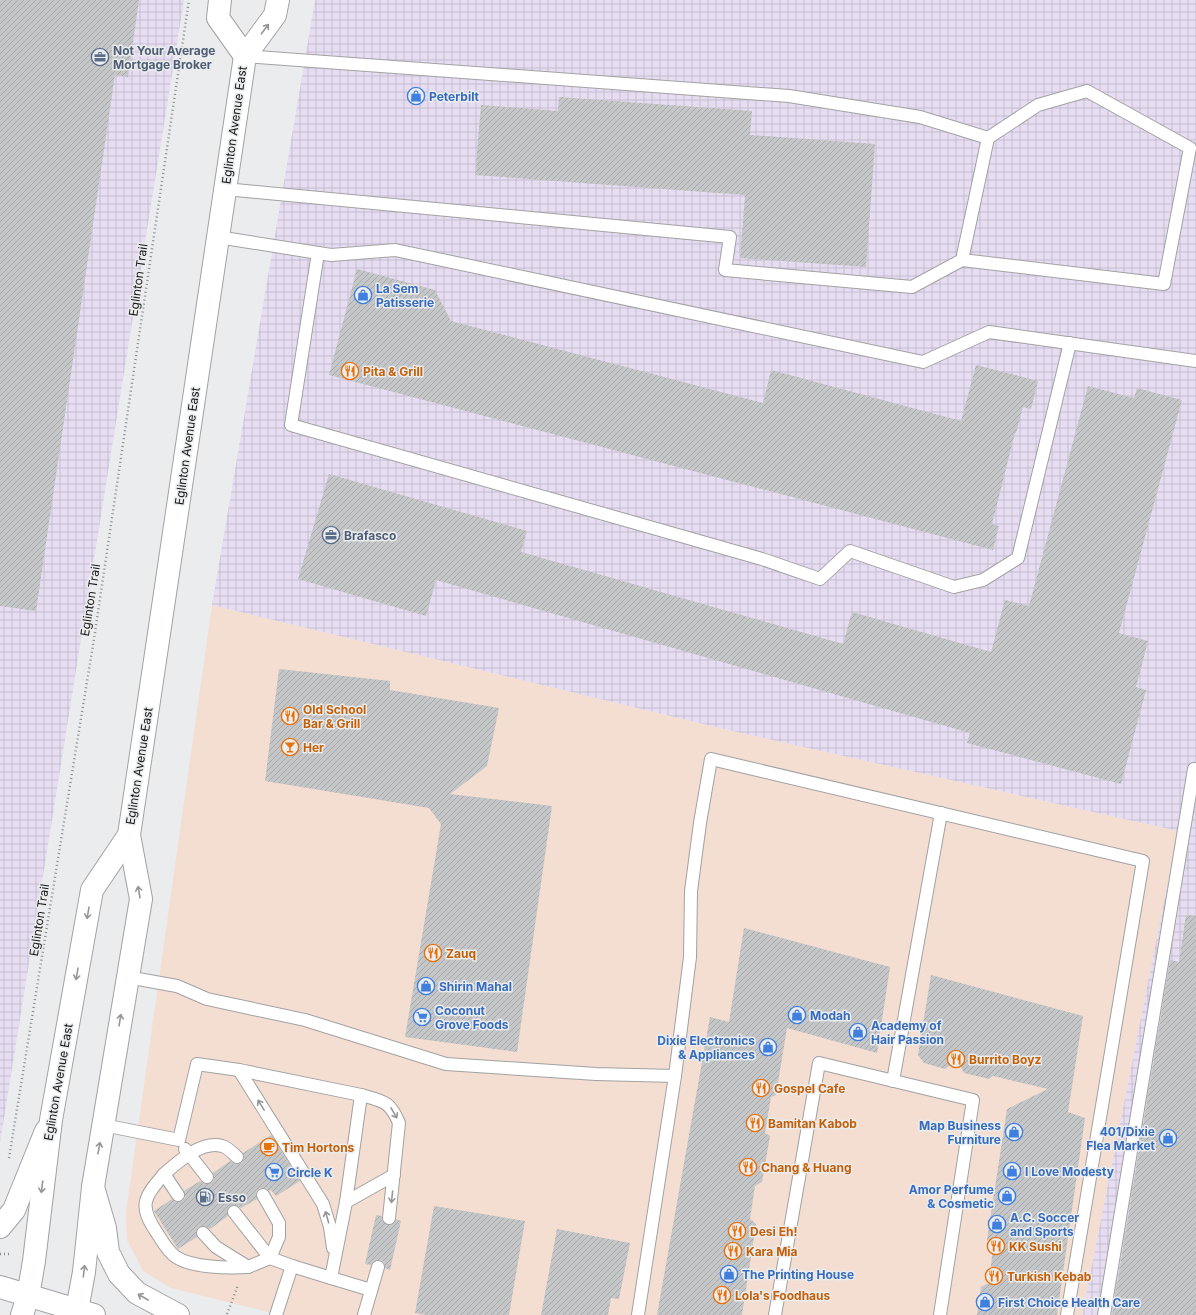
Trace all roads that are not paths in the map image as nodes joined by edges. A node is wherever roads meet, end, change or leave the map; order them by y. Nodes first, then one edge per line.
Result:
1 (220, 0) edge
2 (278, 0) edge
3 (245, 56) junction
4 (988, 138) junction
5 (225, 189) junction
6 (218, 237) junction
7 (318, 252) junction
8 (962, 260) junction
9 (1070, 343) junction
10 (1196, 361) edge
11 (1194, 770) dead end
12 (941, 813) junction
13 (129, 835) junction
14 (127, 977) junction
15 (239, 1070) junction
16 (675, 1076) junction
17 (893, 1081) junction
18 (361, 1095) junction
19 (50, 1120) junction
20 (103, 1125) junction
21 (179, 1140) junction
22 (189, 1154) junction
23 (237, 1157) dead end
24 (164, 1174) junction
25 (394, 1175) junction
26 (207, 1177) dead end
27 (92, 1187) junction
28 (263, 1195) dead end
29 (178, 1196) dead end
30 (346, 1202) junction
31 (234, 1212) dead end
32 (389, 1218) dead end
33 (0, 1227) edge
34 (204, 1233) dead end
35 (334, 1255) junction
36 (270, 1258) junction
37 (292, 1266) junction
38 (246, 1267) junction
39 (378, 1267) dead end
40 (331, 1278) junction
41 (0, 1288) edge
42 (371, 1290) junction
43 (25, 1306) edge
44 (83, 1313) edge
45 (178, 1315) edge
46 (276, 1315) edge
47 (364, 1315) edge
48 (638, 1315) edge
49 (775, 1315) edge
50 (940, 1315) edge
51 (1067, 1315) edge
52 (1104, 1315) edge

1 - 3 main road, Eglinton Avenue East
3 -> 2 main road, Eglinton Avenue East
3 - 4 lane
3 - 5 main road, Eglinton Avenue East
4 - 8 lane
4 - 8 lane
5 - 6 main road, Eglinton Avenue East
5 - 8 lane
6 - 7 lane
6 - 13 main road, Eglinton Avenue East
7 - 9 lane
7 - 9 lane
9 - 10 lane
11 - 52 lane
12 - 16 lane
12 - 17 lane
12 - 51 lane
14 -> 13 main road, Eglinton Avenue East
13 -> 19 main road, Eglinton Avenue East
14 - 16 lane
20 -> 14 main road, Eglinton Avenue East
15 - 18 lane
15 - 21 lane
35 -> 15 lane
16 - 48 lane
17 - 49 lane
17 - 50 lane
18 -> 25 lane
18 - 30 lane
19 - 33 main road
19 -> 43 main road, Eglinton Avenue East
20 - 21 lane
27 -> 20 main road, Eglinton Avenue East
21 - 22 lane
22 - 23 lane
22 - 24 lane
22 - 26 lane
24 - 29 lane
24 - 38 lane
25 - 30 lane
25 -> 32 lane
44 -> 27 main road, Eglinton Avenue East
45 -> 27 main road
28 - 36 lane
30 - 35 lane
31 - 36 lane
34 - 38 lane
35 - 40 lane
36 - 37 lane
36 - 38 lane
37 - 40 lane
37 - 46 lane
39 - 42 lane
40 - 42 lane
41 - 43 main road
42 - 47 lane
43 - 44 main road

